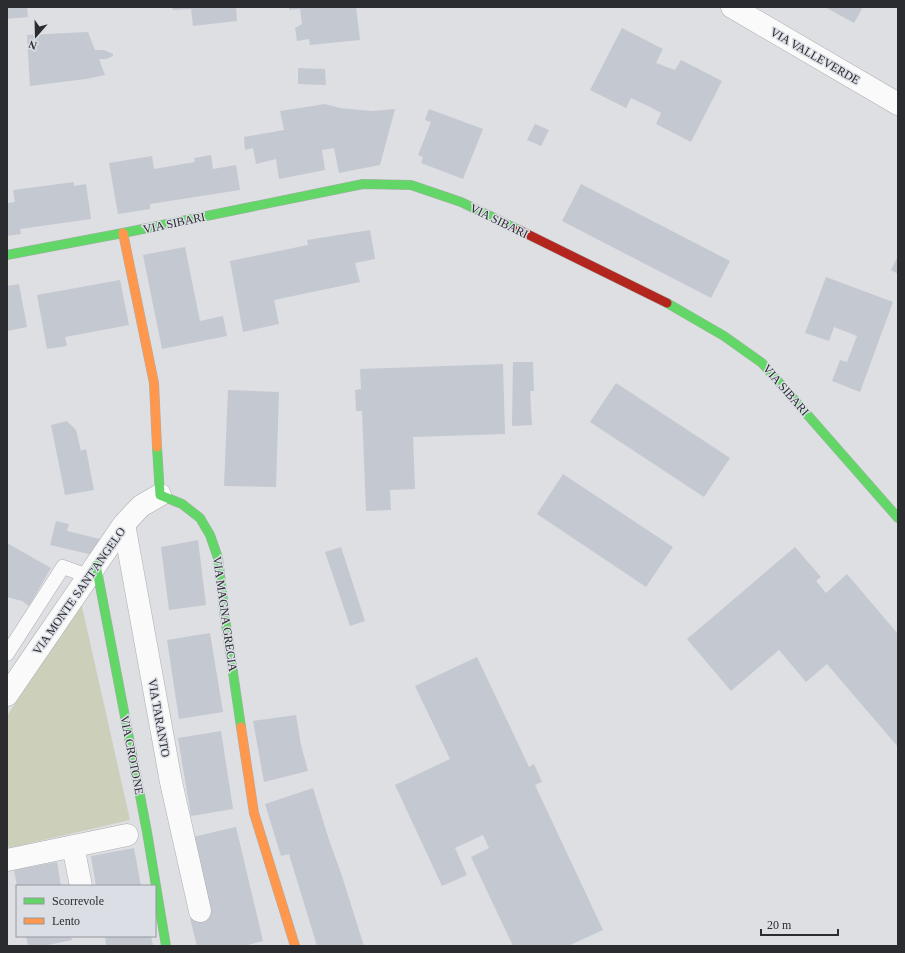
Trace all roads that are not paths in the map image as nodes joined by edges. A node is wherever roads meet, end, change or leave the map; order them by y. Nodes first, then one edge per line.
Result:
1 (732, 7) edge
2 (898, 104) edge
3 (123, 233) junction
4 (7, 256) edge
5 (160, 495) junction
6 (895, 512) edge
7 (124, 524) junction
8 (92, 570) junction
9 (7, 654) edge
10 (7, 696) edge
11 (127, 835) dead end
12 (73, 846) junction
13 (7, 860) edge
14 (81, 885) edge
15 (156, 885) edge
16 (156, 886) edge
17 (200, 911) dead end
18 (166, 946) edge
19 (295, 946) edge

1 - 2 street, VIA VALLEVERDE
3 - 4 street, VIA SIBARI
3 - 5 street
3 - 6 street, VIA SIBARI
5 - 7 street, VIA MONTE SANT'ANGELO
5 - 19 street, VIA MAGNA GRECIA
7 - 8 street, VIA MONTE SANT'ANGELO
7 - 17 street, VIA TARANTO
8 - 9 lane
8 - 10 street, VIA MONTE SANT'ANGELO
8 - 15 street, VIA CROTONE
11 - 12 street
12 - 13 street
12 - 14 street
16 - 18 street, VIA CROTONE

